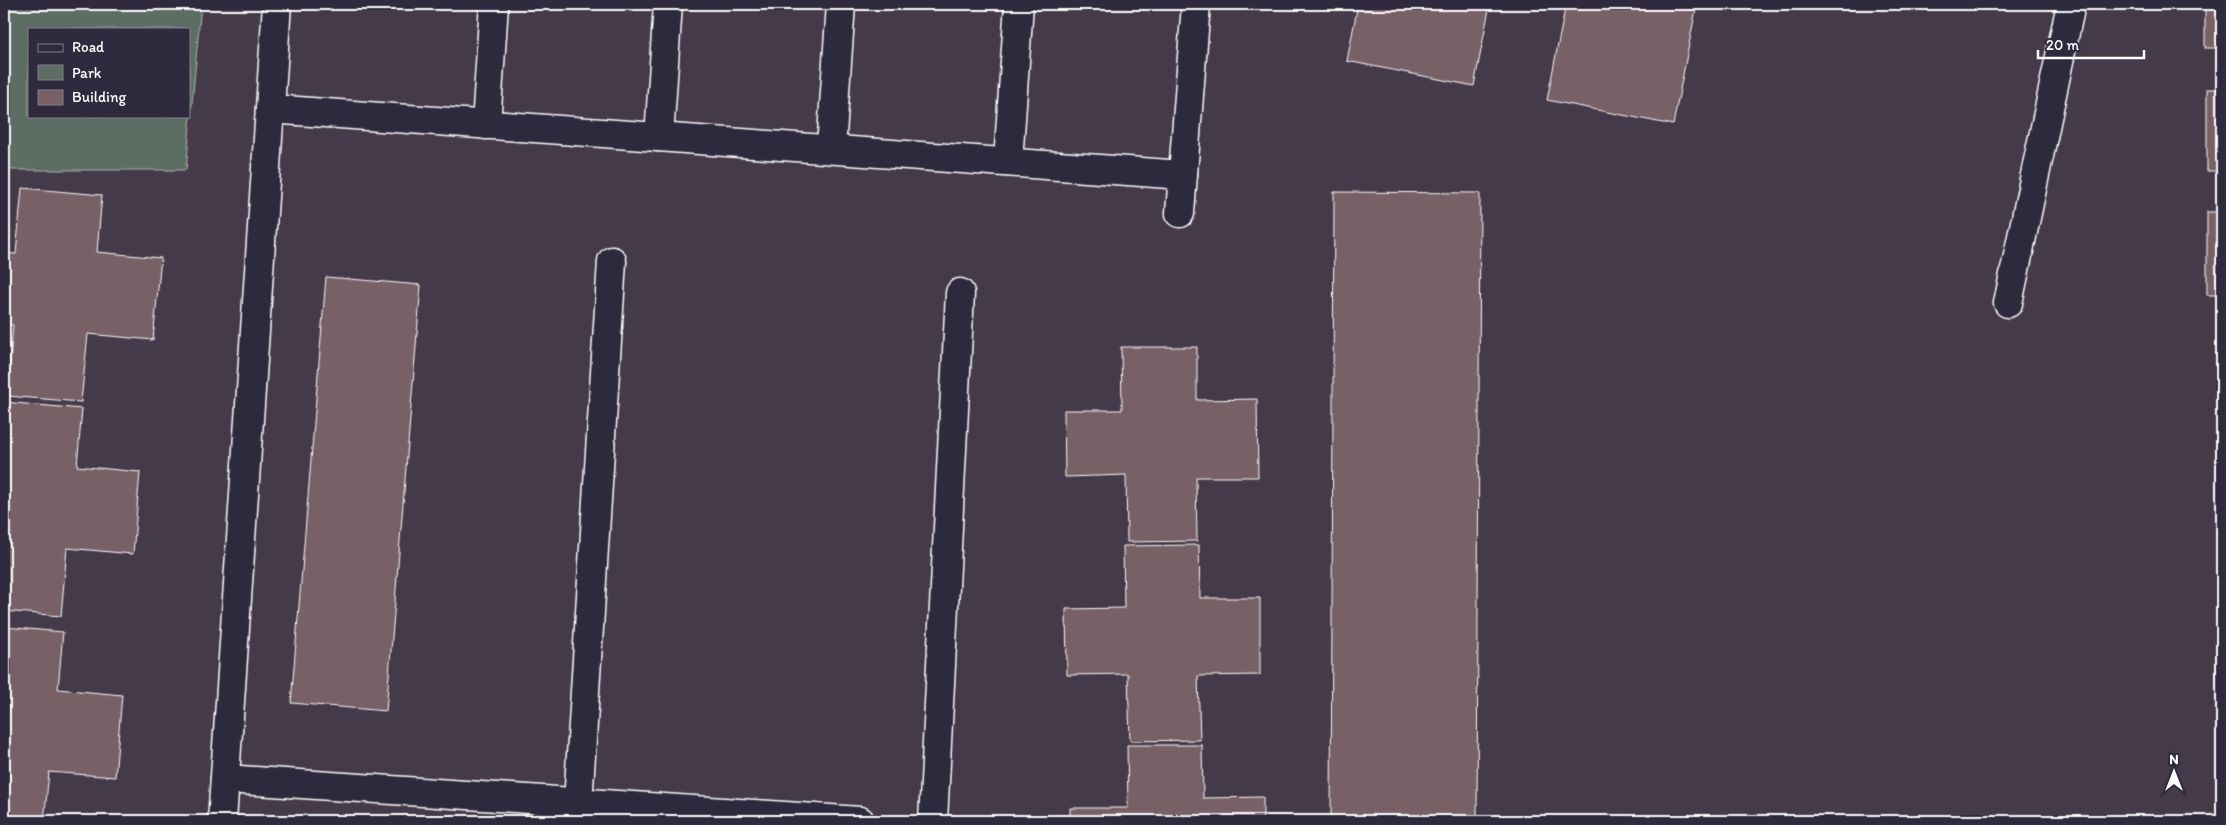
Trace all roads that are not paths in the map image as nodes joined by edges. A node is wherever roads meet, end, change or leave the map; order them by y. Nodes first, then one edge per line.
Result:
1 (277, 4) edge
2 (494, 4) edge
3 (668, 4) edge
4 (841, 4) edge
5 (1020, 4) edge
6 (1196, 4) edge
7 (2072, 4) edge
8 (270, 109) junction
9 (486, 125) junction
10 (659, 137) junction
11 (831, 149) junction
12 (1008, 162) junction
13 (1183, 174) junction
14 (1180, 213) dead end
15 (612, 261) dead end
16 (960, 293) dead end
17 (2008, 303) dead end
18 (225, 779) junction
19 (578, 803) junction
20 (222, 821) edge
21 (860, 821) edge
22 (932, 821) edge

1 - 8 street
2 - 9 street
3 - 10 street
4 - 11 street
5 - 12 street
6 - 13 street
7 - 17 street
8 - 9 street
8 - 18 street
9 - 10 street
10 - 11 street
11 - 12 street
12 - 13 street
13 - 14 street
15 - 19 street
16 - 22 street
18 - 19 street
18 - 20 street
19 - 21 street

